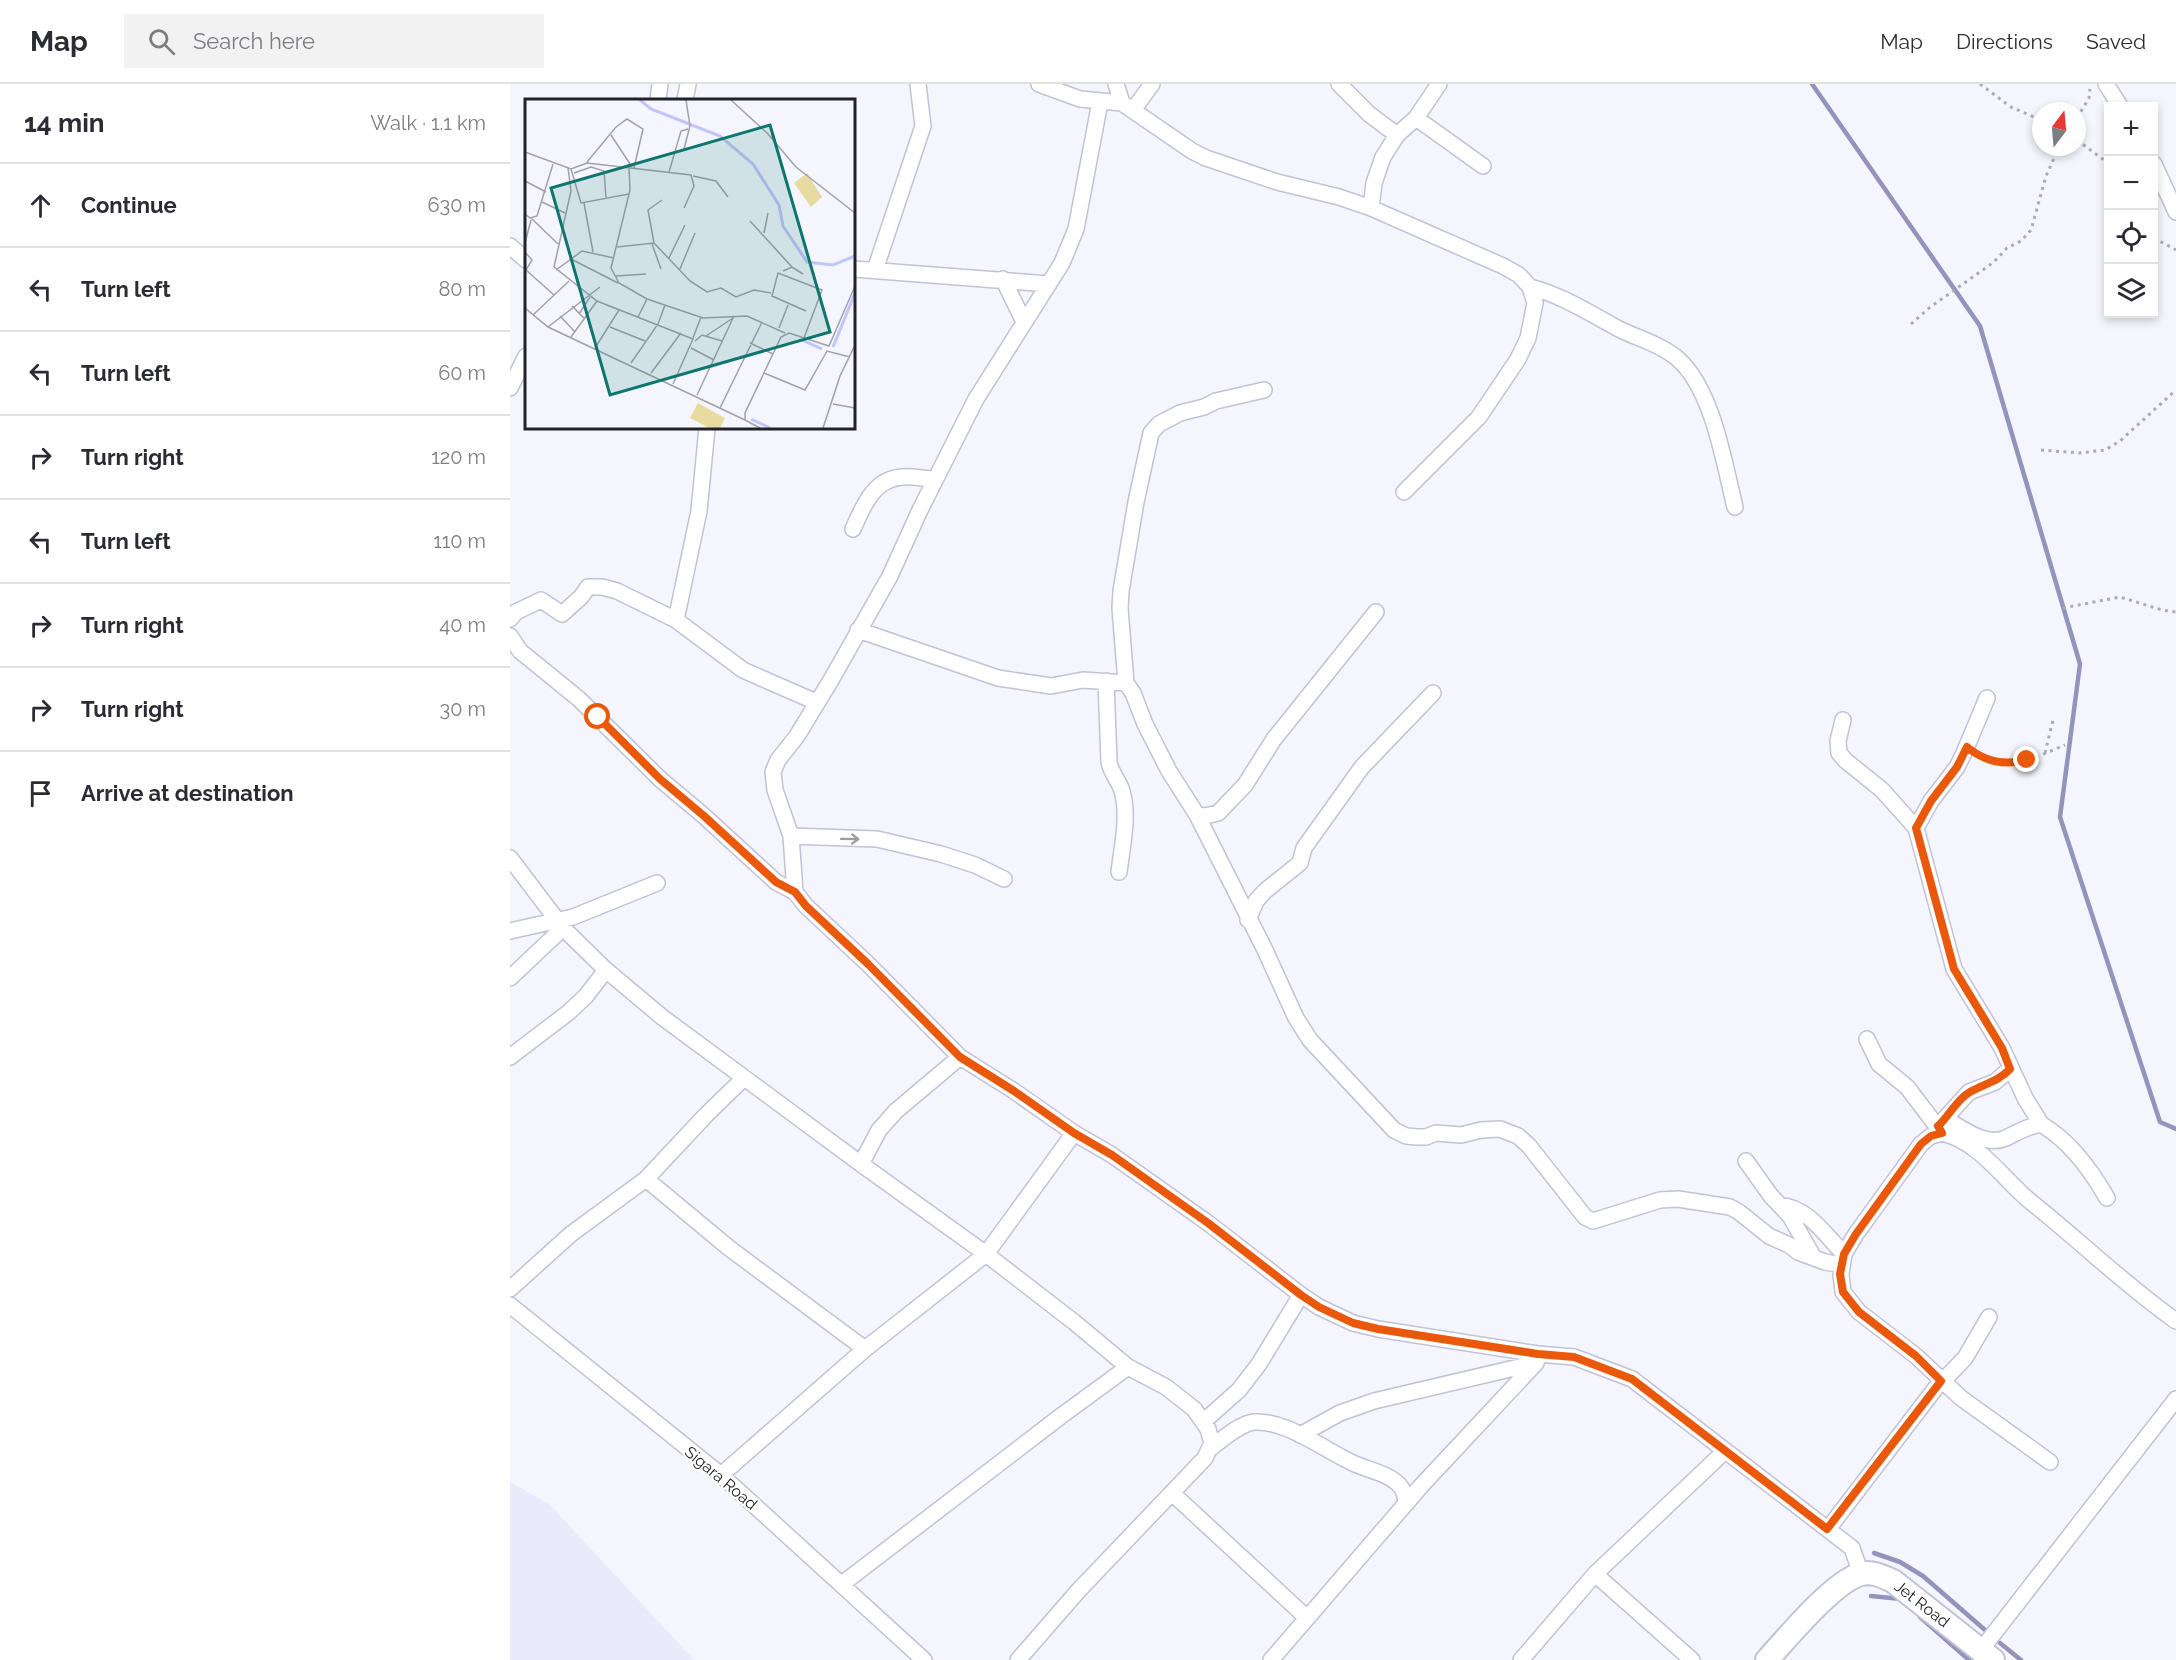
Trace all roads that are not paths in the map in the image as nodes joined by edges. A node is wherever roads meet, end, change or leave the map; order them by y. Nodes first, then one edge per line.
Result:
1 (660, 84) edge
2 (688, 84) edge
3 (918, 84) edge
4 (1040, 84) edge
5 (1116, 84) edge
6 (1152, 84) edge
7 (1339, 84) edge
8 (1439, 84) edge
9 (2106, 84) edge
10 (658, 99) edge
11 (685, 99) edge
12 (1100, 102) junction
13 (2117, 102) edge
14 (1128, 106) junction
15 (1416, 118) junction
16 (1396, 135) junction
17 (1483, 166) dead end
18 (2158, 173) edge
19 (1371, 208) junction
20 (2176, 212) edge
21 (510, 246) edge
22 (525, 259) edge
23 (855, 269) edge
24 (875, 270) junction
25 (1003, 279) junction
26 (1049, 284) junction
27 (1530, 287) junction
28 (1024, 322) junction
29 (525, 358) edge
30 (510, 388) edge
31 (1264, 390) dead end
32 (707, 429) edge
33 (935, 479) junction
34 (1404, 492) dead end
35 (1735, 507) dead end
36 (853, 529) dead end
37 (1376, 612) dead end
38 (510, 619) edge
39 (676, 620) junction
40 (858, 630) junction
41 (510, 636) edge
42 (1106, 681) junction
43 (1126, 683) junction
44 (1433, 693) dead end
45 (1986, 698) dead end
46 (816, 702) junction
47 (1843, 720) dead end
48 (1197, 815) junction
49 (1916, 828) junction
50 (791, 836) junction
51 (510, 858) edge
52 (1119, 872) dead end
53 (1004, 879) dead end
54 (657, 883) dead end
55 (795, 892) junction
56 (1248, 920) junction
57 (560, 925) junction
58 (510, 931) edge
59 (606, 970) junction
60 (510, 978) edge
61 (1867, 1039) dead end
62 (514, 1052) edge
63 (960, 1057) junction
64 (2010, 1069) junction
65 (744, 1078) junction
66 (2041, 1124) junction
67 (1942, 1126) junction
68 (1074, 1133) junction
69 (1746, 1161) dead end
70 (861, 1164) junction
71 (646, 1179) junction
72 (2107, 1198) dead end
73 (1779, 1206) junction
74 (986, 1254) junction
75 (1814, 1258) junction
76 (1843, 1259) junction
77 (510, 1289) edge
78 (1301, 1295) junction
79 (510, 1305) edge
80 (1989, 1317) dead end
81 (2176, 1321) edge
82 (865, 1349) junction
83 (1537, 1359) junction
84 (1128, 1367) junction
85 (1941, 1382) junction
86 (2176, 1399) edge
87 (1203, 1422) junction
88 (1300, 1435) junction
89 (1211, 1448) junction
90 (1725, 1451) junction
91 (2050, 1462) dead end
92 (721, 1475) junction
93 (1172, 1493) junction
94 (1407, 1503) junction
95 (1827, 1529) junction
96 (1595, 1574) junction
97 (1861, 1574) junction
98 (842, 1584) junction
99 (1308, 1618) junction
100 (1987, 1655) edge
101 (924, 1660) edge
102 (1018, 1660) edge
103 (1271, 1660) edge
104 (1521, 1660) edge
105 (1692, 1660) edge
106 (1767, 1660) edge

1 - 10 street
2 - 11 street
3 - 24 street
4 - 12 street
5 - 14 street
6 - 14 street
7 - 16 street
8 - 15 street
9 - 13 street
12 - 14 street
12 - 26 street
14 - 19 street
15 - 16 street
15 - 17 street
16 - 19 street
18 - 20 street
19 - 27 street
21 - 22 street
23 - 24 street
24 - 25 street
25 - 26 street
25 - 28 street
26 - 28 street
27 - 34 street
27 - 35 street
28 - 33 street
29 - 30 street
31 - 43 street
32 - 39 street
33 - 36 street
33 - 40 street
37 - 48 street
38 - 39 street
39 - 46 street
40 - 42 street
40 - 46 street
41 - 55 street
42 - 43 street
42 - 52 street
43 - 48 street
44 - 56 street
45 - 49 street
46 - 50 street
47 - 49 street
48 - 56 street
49 - 64 street
50 -> 53 street
50 - 55 street
51 - 57 street
54 - 57 street
55 - 63 street
56 - 75 street
57 - 58 street
57 - 59 street
57 - 60 street
59 - 62 street
59 - 65 street
61 - 67 street
63 - 68 street
63 - 70 street
64 - 66 street
64 - 67 street
65 - 70 street
65 - 71 street
66 - 67 street
66 - 72 street
67 - 76 street
67 - 81 street
68 - 74 street
68 - 78 street
69 - 73 street
70 - 74 street
71 - 77 street
71 - 82 street
73 - 75 street
73 - 76 street
74 - 82 street
74 - 84 street
75 - 76 street
76 - 85 street
78 - 83 street
78 - 87 street
79 - 92 street, Sigara Road
80 - 85 street
82 - 92 street
83 - 88 street
83 - 90 street
83 - 94 street
84 - 87 street
84 - 98 street
85 - 91 street
85 - 95 street
86 - 100 street
87 - 89 street
88 - 89 street
88 - 94 street
89 - 93 street
90 - 95 street
90 - 96 street
92 - 98 street, Sigara Road
93 - 99 street
93 - 102 street
94 - 99 street
95 - 97 street
96 - 104 street
96 - 105 street
97 - 100 main road, Jet Road
97 - 106 main road
98 - 101 street, Sigara Road
99 - 103 street

